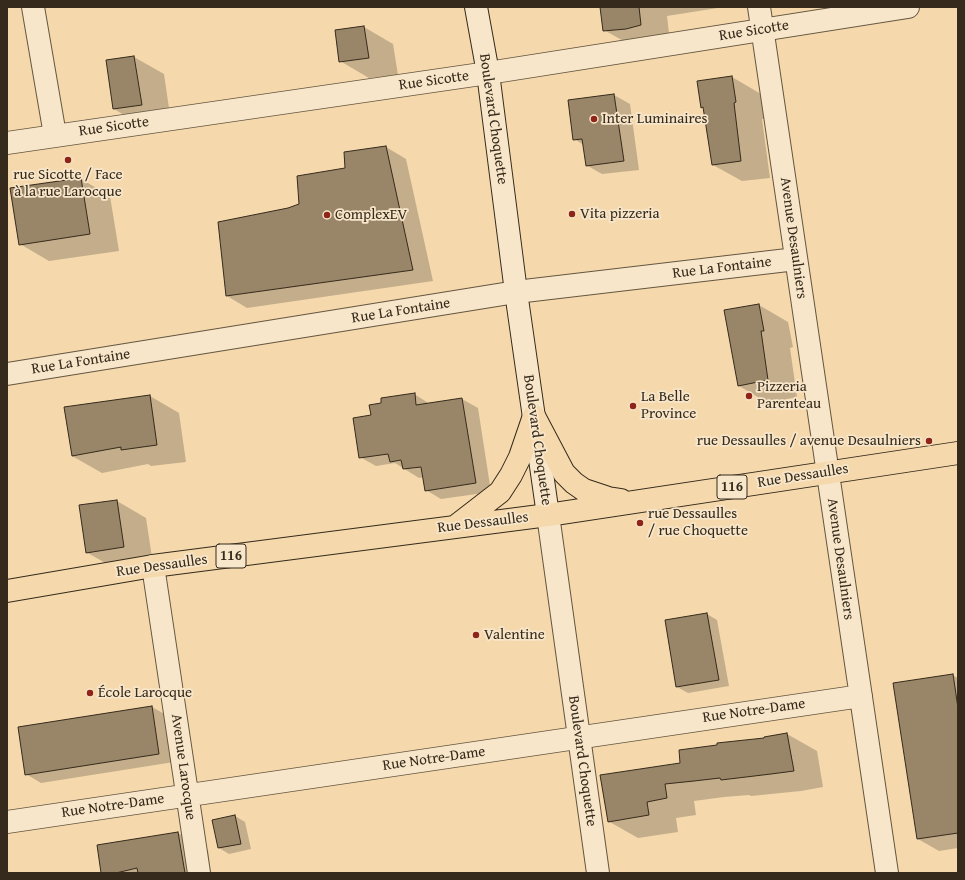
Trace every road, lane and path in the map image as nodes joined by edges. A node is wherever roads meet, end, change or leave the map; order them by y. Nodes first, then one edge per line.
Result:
1 (33, 7) edge
2 (476, 7) edge
3 (759, 7) edge
4 (908, 7) edge
5 (763, 30) junction
6 (488, 73) junction
7 (55, 135) junction
8 (7, 143) edge
9 (796, 259) junction
10 (516, 292) junction
11 (7, 374) edge
12 (534, 416) junction
13 (958, 453) edge
14 (828, 472) junction
15 (635, 501) junction
16 (548, 515) junction
17 (455, 527) junction
18 (153, 566) junction
19 (7, 591) edge
20 (860, 696) junction
21 (579, 737) junction
22 (187, 795) junction
23 (7, 822) edge
24 (199, 873) edge
25 (598, 873) edge
26 (886, 873) edge

1 - 7 street
2 - 6 street, Boulevard Choquette
3 - 5 street, Avenue Desaulniers
4 - 5 street, Rue Sicotte
5 - 6 street, Rue Sicotte
5 - 9 street, Avenue Desaulniers
6 - 7 street, Rue Sicotte
6 - 10 street, Boulevard Choquette
7 - 8 street, Rue Sicotte
9 - 10 street, Rue La Fontaine
9 - 14 street, Avenue Desaulniers
10 - 11 street, Rue La Fontaine
10 - 12 street, Boulevard Choquette
12 - 15 main road
12 - 16 street, Boulevard Choquette
12 - 17 main road
13 - 14 main road, Rue Dessaulles / 116
14 - 15 main road, Rue Dessaulles / 116
14 - 20 street, Avenue Desaulniers
15 - 16 main road, Rue Dessaulles / 116
16 - 17 main road, Rue Dessaulles / 116
16 - 21 street, Boulevard Choquette
17 - 18 main road, Rue Dessaulles / 116
18 - 19 main road, Rue Dessaulles / 116
18 - 22 street, Avenue Larocque
20 - 21 street, Rue Notre-Dame
20 - 26 street, Avenue Desaulniers
21 - 22 street, Rue Notre-Dame
21 - 25 street, Boulevard Choquette
22 - 23 street, Rue Notre-Dame
22 - 24 street, Avenue Larocque

